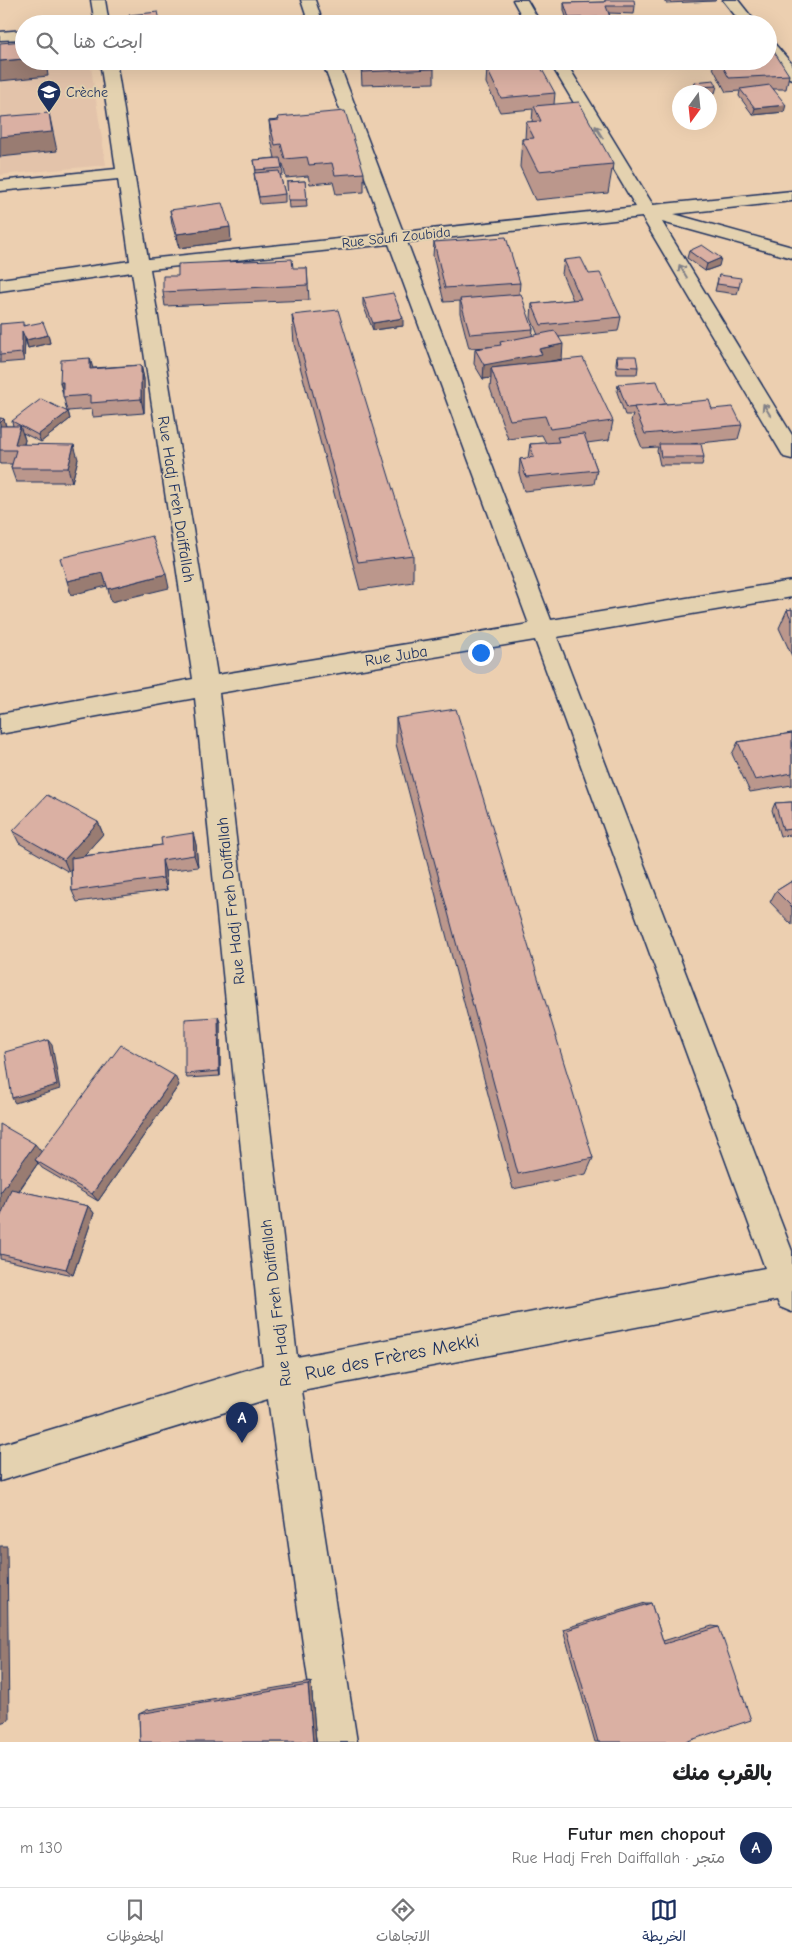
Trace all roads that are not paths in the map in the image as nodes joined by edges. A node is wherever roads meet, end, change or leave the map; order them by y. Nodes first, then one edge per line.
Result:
1 (98, 0) edge
2 (308, 0) edge
3 (520, 0) edge
4 (730, 0) edge
5 (100, 15) edge
6 (313, 15) edge
7 (529, 15) edge
8 (742, 15) edge
9 (15, 35) edge
10 (0, 36) edge
11 (777, 56) edge
12 (109, 70) edge
13 (333, 70) edge
14 (562, 70) edge
15 (792, 74) edge
16 (125, 173) junction
17 (0, 186) edge
18 (792, 196) edge
19 (648, 212) junction
20 (394, 237) junction
21 (792, 253) edge
22 (140, 265) junction
23 (0, 285) edge
24 (792, 452) edge
25 (792, 589) edge
26 (542, 631) junction
27 (206, 686) junction
28 (0, 724) edge
29 (790, 1286) edge
30 (282, 1377) junction
31 (0, 1463) edge
32 (337, 1742) edge

1 - 5 street
2 - 6 street
3 - 7 street
4 - 8 street
9 - 10 street
11 - 15 street
12 - 16 street, Rue Hadj Freh Daiffallah
13 - 20 street
19 -> 14 street
16 - 17 street
16 - 22 street, Rue Hadj Freh Daiffallah
18 - 19 street, Rue Soufi Zoubida
19 - 20 street, Rue Soufi Zoubida
19 - 21 street
24 -> 19 street
20 - 22 street, Rue Soufi Zoubida
20 - 26 street
22 - 23 street, Rue Soufi Zoubida
22 - 27 street, Rue Hadj Freh Daiffallah
25 - 26 street, Rue Juba
26 - 27 street, Rue Juba
26 - 29 street
27 - 28 street, Rue Juba
27 - 30 street, Rue Hadj Freh Daiffallah
29 - 30 street, Rue des Frères Mekki
30 - 31 street, Rue des Frères Mekki
30 - 32 street, Rue Hadj Freh Daiffallah

